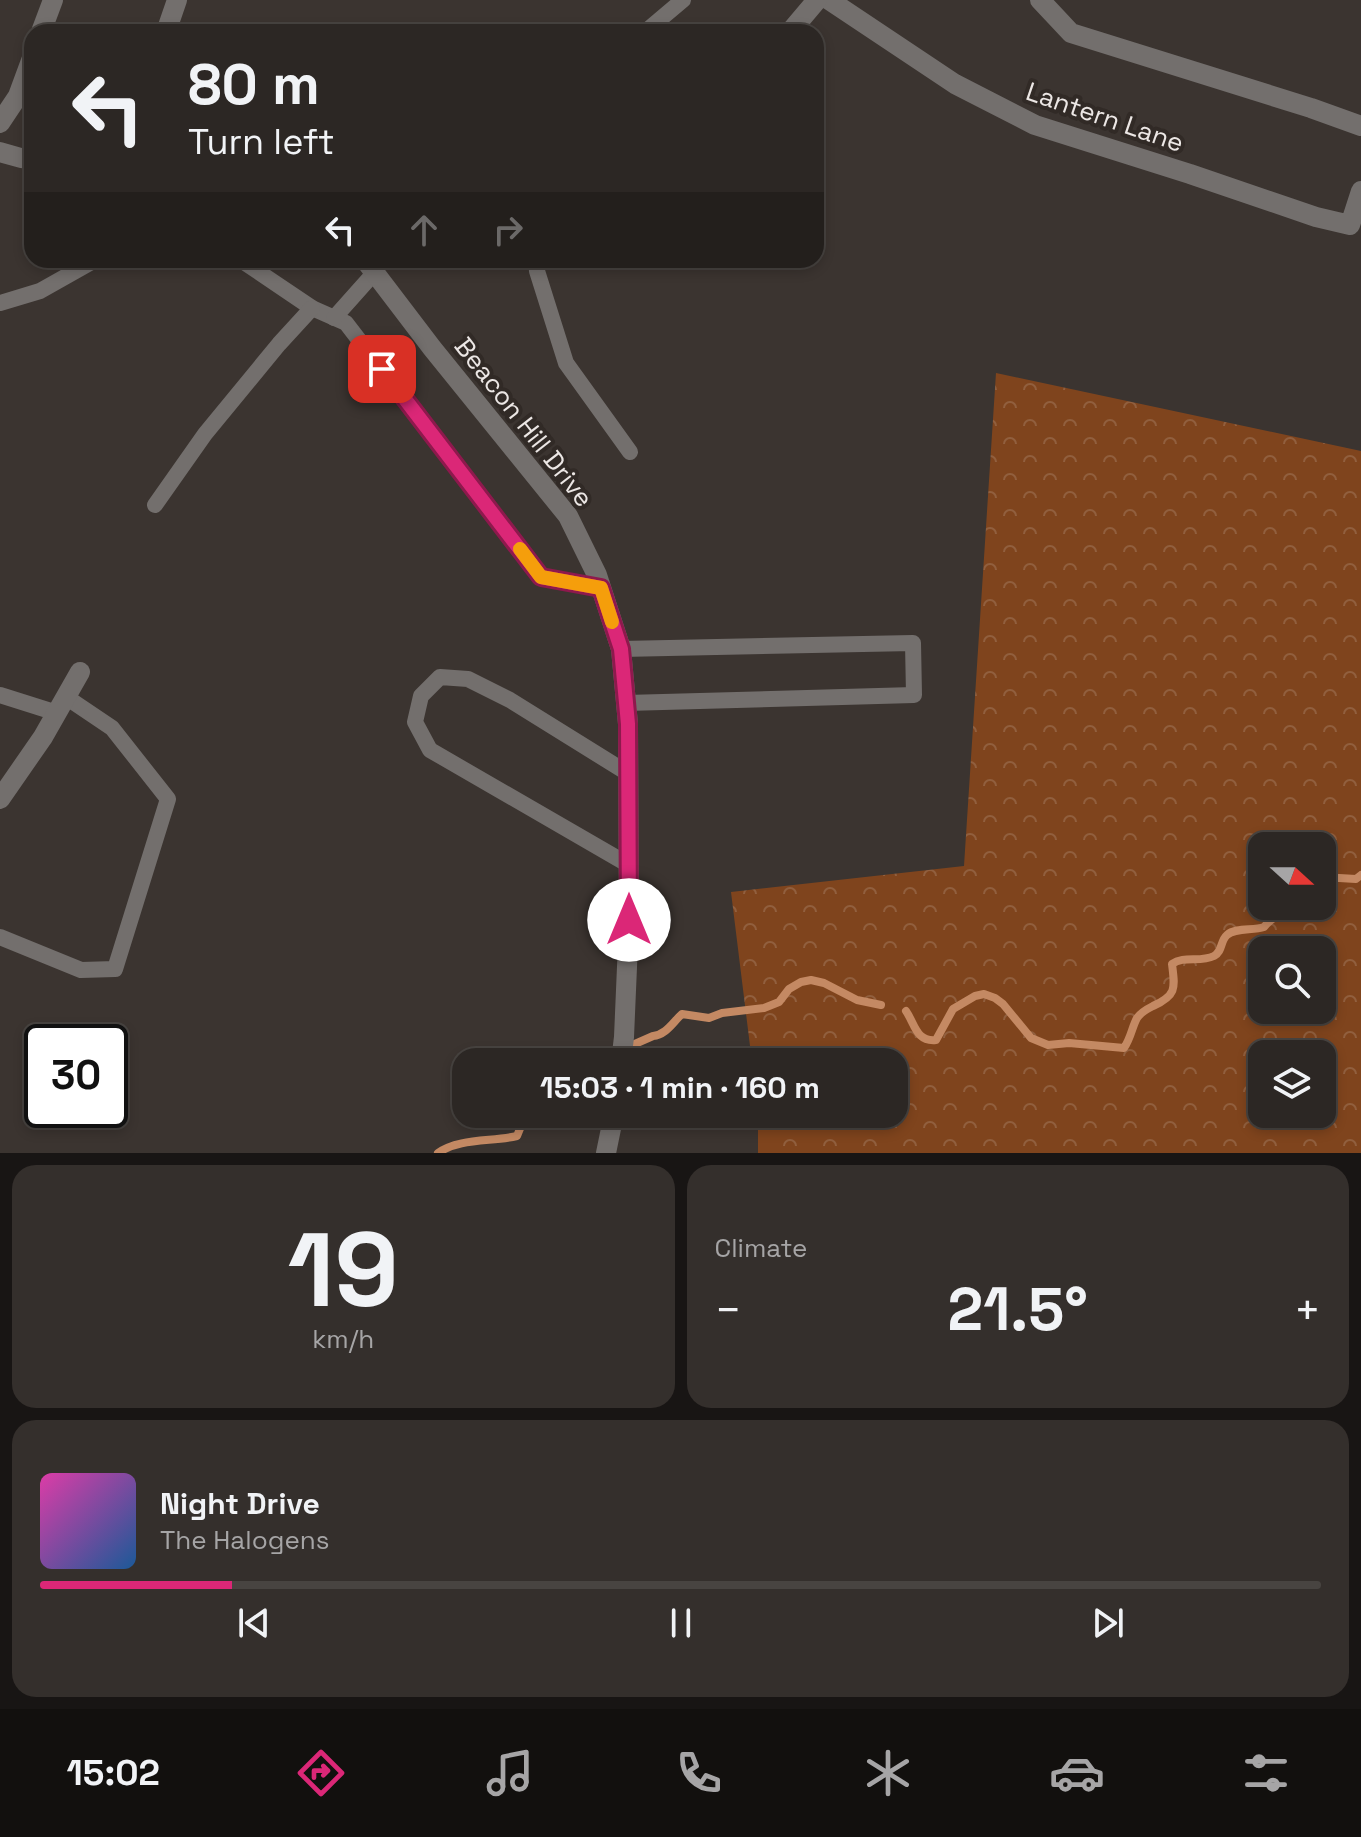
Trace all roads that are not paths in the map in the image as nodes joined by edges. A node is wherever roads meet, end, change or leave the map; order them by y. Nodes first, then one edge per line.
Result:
1 (53, 0) edge
2 (177, 0) edge
3 (683, 0) edge
4 (817, 0) edge
5 (829, 0) edge
6 (1040, 0) edge
7 (44, 24) edge
8 (169, 24) edge
9 (654, 24) edge
10 (797, 24) edge
11 (24, 80) edge
12 (0, 123) edge
13 (1361, 126) edge
14 (0, 152) edge
15 (24, 158) edge
16 (1361, 191) edge
17 (81, 268) edge
18 (253, 268) edge
19 (374, 268) edge
20 (380, 268) edge
21 (537, 268) edge
22 (0, 303) edge
23 (312, 308) junction
24 (334, 318) junction
25 (630, 452) dead end
26 (155, 505) dead end
27 (601, 588) junction
28 (621, 649) junction
29 (80, 672) dead end
30 (0, 695) edge
31 (626, 703) junction
32 (62, 705) junction
33 (629, 774) junction
34 (0, 799) edge
35 (629, 865) junction
36 (0, 937) edge
37 (623, 1048) edge
38 (611, 1128) edge
39 (606, 1153) edge

1 - 7 street
2 - 8 street
3 - 9 lane
4 - 10 street
5 - 16 street, Lantern Lane
6 - 13 street
11 - 12 street
14 - 15 street
17 - 22 lane
18 - 23 lane
19 - 24 lane
20 - 27 street, Beacon Hill Drive
21 - 25 lane
23 - 24 lane
23 - 26 lane
24 - 27 lane
27 - 28 street, Beacon Hill Drive
28 - 31 street, Beacon Hill Drive
28 - 31 lane
29 - 32 street
30 - 32 lane
31 - 33 street, Beacon Hill Drive
32 - 34 street
32 - 36 lane
33 - 35 street, Beacon Hill Drive
33 - 35 lane
35 - 37 street, Beacon Hill Drive
38 - 39 street

